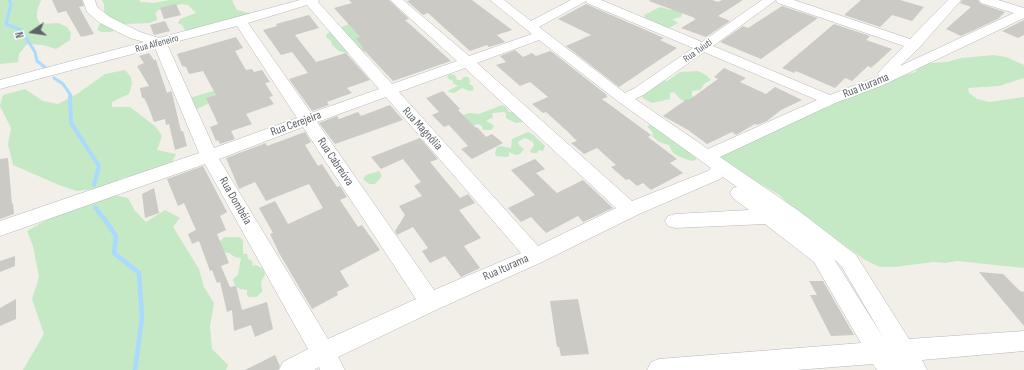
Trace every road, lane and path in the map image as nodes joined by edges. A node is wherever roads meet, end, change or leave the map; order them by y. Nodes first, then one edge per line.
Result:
1 (312, 0) edge
2 (396, 0) edge
3 (496, 0) edge
4 (580, 0) edge
5 (591, 0) edge
6 (770, 0) edge
7 (782, 0) edge
8 (954, 0) edge
9 (985, 0) edge
10 (90, 4) edge
11 (1024, 12) edge
12 (240, 21) junction
13 (535, 31) junction
14 (160, 43) junction
15 (914, 45) junction
16 (702, 48) junction
17 (467, 62) junction
18 (876, 83) junction
19 (0, 85) edge
20 (388, 91) junction
21 (624, 99) junction
22 (830, 100) junction
23 (307, 120) junction
24 (209, 156) junction
25 (714, 167) junction
26 (630, 210) junction
27 (770, 216) junction
28 (792, 216) junction
29 (675, 221) dead end
30 (0, 229) edge
31 (535, 256) junction
32 (430, 302) junction
33 (1024, 341) edge
34 (328, 361) edge
35 (909, 361) edge
36 (886, 362) edge
37 (291, 370) edge
38 (659, 370) edge

1 - 12 street, Rua Alfeneiro
1 - 20 street, Rua Magnólia
2 - 17 street
3 - 13 street
4 - 13 street, Rua Cerejeira
5 - 16 street
6 - 16 street, Rua Tuiuti
7 - 15 street
8 - 15 street
9 - 11 street
10 - 14 street
11 - 18 street, Rua Iturama
12 - 14 street, Rua Alfeneiro
12 - 23 street, Rua Cabreúva
13 - 17 street, Rua Cerejeira
13 - 21 street
14 - 19 street, Rua Alfeneiro
14 - 24 street, Rua Dombéia
15 - 18 street
16 - 21 street, Rua Tuiuti
16 - 22 street
17 - 20 street, Rua Cerejeira
17 - 26 street
18 - 22 street, Rua Iturama
20 - 23 street, Rua Cerejeira
20 - 31 street, Rua Magnólia
21 - 25 street
22 - 25 street, Rua Iturama
23 - 24 street, Rua Cerejeira
23 - 32 street, Rua Cabreúva
24 - 30 street, Rua Cerejeira
24 - 34 street, Rua Dombéia
25 - 26 street, Rua Iturama
25 - 27 street
25 - 28 street
26 - 31 street, Rua Iturama
27 - 28 street
27 - 29 street
27 - 36 street
28 - 35 street
31 - 32 street, Rua Iturama
32 - 34 street, Rua Iturama
33 - 35 street
34 - 37 street, Rua Iturama
35 - 36 street
36 - 38 street

